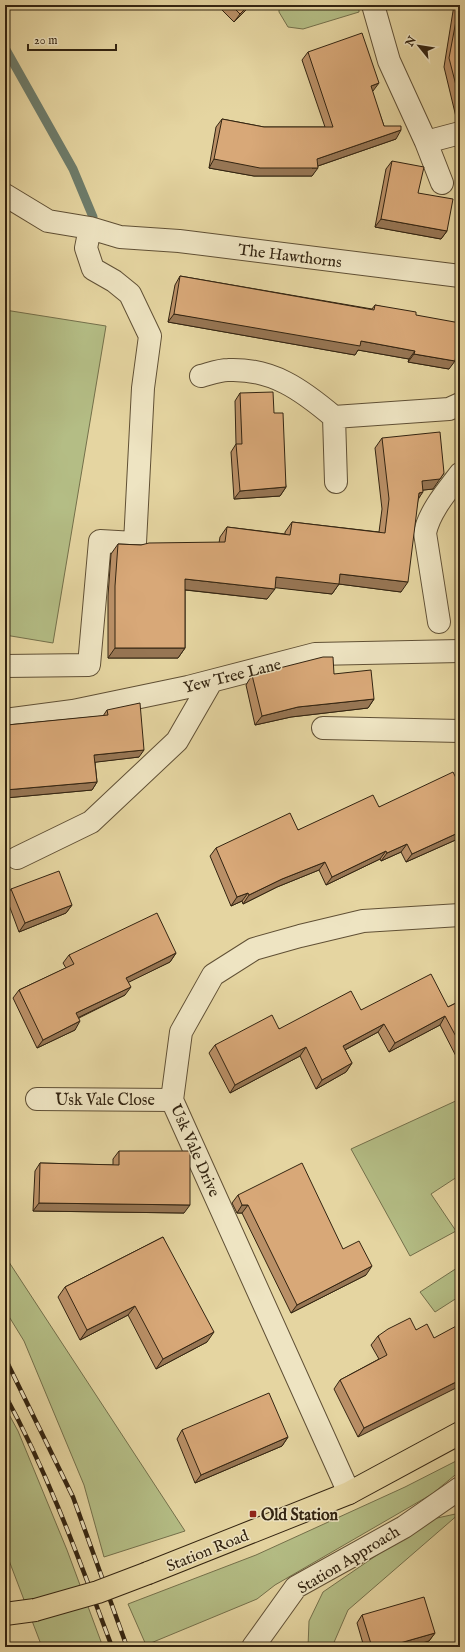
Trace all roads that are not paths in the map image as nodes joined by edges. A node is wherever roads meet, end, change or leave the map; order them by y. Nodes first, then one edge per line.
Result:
1 (373, 5) edge
2 (460, 133) edge
3 (426, 142) junction
4 (442, 183) dead end
5 (5, 195) edge
6 (90, 228) junction
7 (460, 276) edge
8 (201, 376) dead end
9 (459, 407) edge
10 (334, 417) junction
11 (460, 474) edge
12 (336, 482) dead end
13 (439, 622) dead end
14 (460, 652) edge
15 (5, 666) edge
16 (211, 682) junction
17 (5, 720) edge
18 (323, 728) dead end
19 (460, 730) edge
20 (17, 858) dead end
21 (460, 915) edge
22 (37, 1099) dead end
23 (172, 1100) junction
24 (460, 1433) edge
25 (460, 1488) edge
26 (349, 1493) junction
27 (5, 1614) edge
28 (253, 1647) edge

1 - 3 street
2 - 3 street
3 - 4 street
5 - 6 street, The Hawthorns
6 - 7 street, The Hawthorns
6 - 15 street
8 - 10 street
9 - 10 street
10 - 12 street
11 - 13 street
14 - 16 street, Yew Tree Lane
16 - 17 street, Yew Tree Lane
16 - 20 street
18 - 19 street
21 - 23 street, Usk Vale Drive
22 - 23 street, Usk Vale Close
23 - 26 street, Usk Vale Drive
24 - 26 main road, Station Road
25 - 28 street, Station Approach
26 - 27 main road, Station Road, bridge

